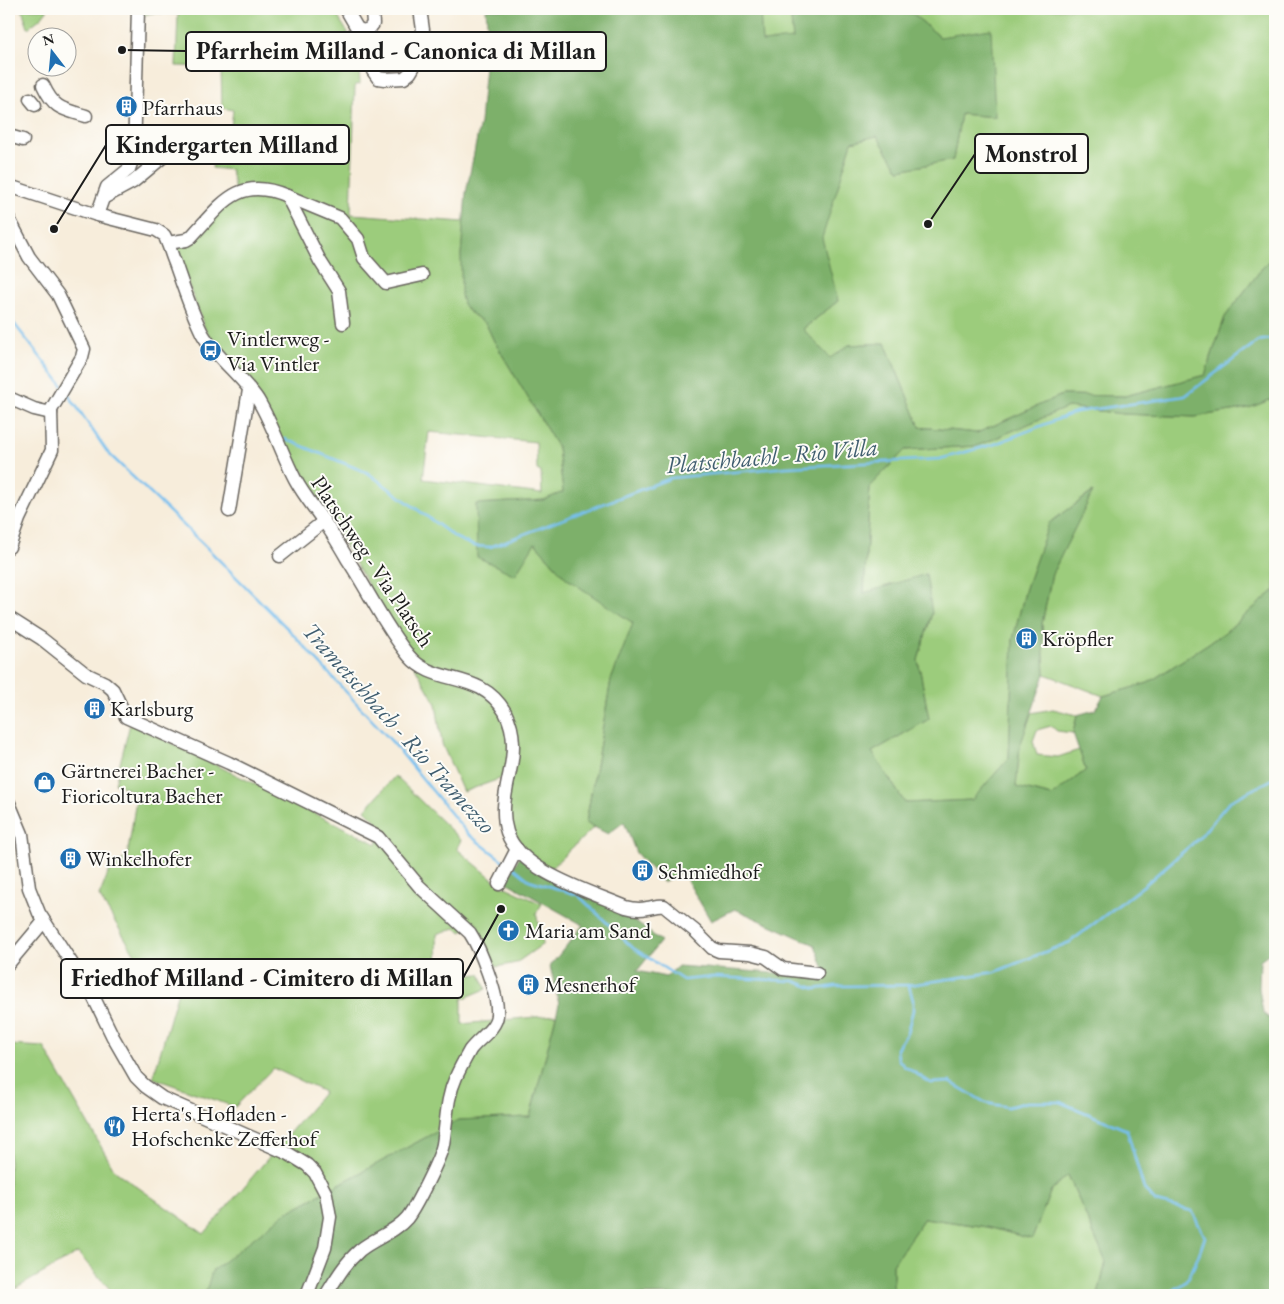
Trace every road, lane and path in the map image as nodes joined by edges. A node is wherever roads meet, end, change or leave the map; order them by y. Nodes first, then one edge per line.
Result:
1 (138, 9) edge
2 (346, 9) edge
3 (372, 9) edge
4 (420, 9) edge
5 (363, 31) junction
6 (43, 85) dead end
7 (86, 116) dead end
8 (9, 136) edge
9 (23, 140) dead end
10 (164, 156) dead end
11 (9, 186) edge
12 (288, 196) junction
13 (104, 197) junction
14 (97, 215) junction
15 (9, 219) edge
16 (168, 243) junction
17 (422, 275) dead end
18 (344, 323) dead end
19 (249, 390) junction
20 (9, 398) edge
21 (51, 413) junction
22 (229, 511) dead end
23 (324, 521) junction
24 (9, 547) edge
25 (280, 556) dead end
26 (9, 618) edge
27 (9, 803) edge
28 (515, 852) junction
29 (501, 880) dead end
30 (45, 923) junction
31 (9, 963) edge
32 (817, 973) dead end
33 (307, 1295) edge
34 (326, 1295) edge

1 - 13 street
2 - 5 street
3 - 5 street
4 - 5 street
6 - 7 street
8 - 9 street
10 - 13 street
11 - 14 street
12 - 16 street
12 - 17 street
12 - 18 street
13 - 14 street
14 - 16 street
15 - 21 street
16 - 19 street, Platschweg - Via Platsch
19 - 22 street
19 - 23 street, Platschweg - Via Platsch
20 - 21 street
21 - 24 street
23 - 25 street
23 - 28 street, Platschweg - Via Platsch
26 - 34 street
27 - 30 street
28 - 29 street
28 - 32 street
30 - 31 street
30 - 33 street

